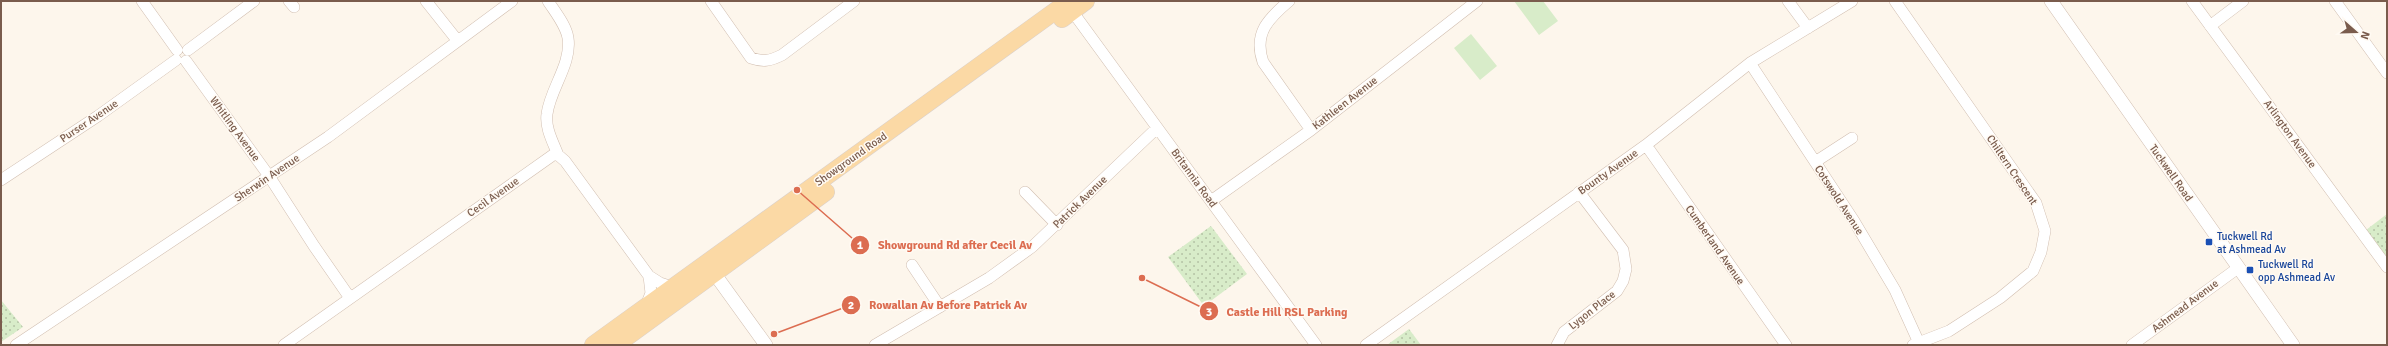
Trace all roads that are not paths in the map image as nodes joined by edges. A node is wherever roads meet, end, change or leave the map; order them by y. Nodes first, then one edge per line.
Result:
1 (142, 1) edge
2 (254, 1) edge
3 (426, 1) edge
4 (512, 1) edge
5 (548, 1) edge
6 (711, 1) edge
7 (854, 1) edge
8 (1086, 1) edge
9 (1290, 1) edge
10 (1477, 1) edge
11 (1788, 1) edge
12 (1852, 1) edge
13 (1895, 1) edge
14 (2051, 1) edge
15 (2192, 1) edge
16 (2243, 1) edge
17 (2335, 1) edge
18 (1070, 6) edge
19 (2210, 26) junction
20 (1808, 28) junction
21 (457, 40) junction
22 (182, 55) junction
23 (1750, 63) junction
24 (2387, 74) edge
25 (1157, 128) junction
26 (1310, 130) junction
27 (1852, 138) dead end
28 (1646, 145) junction
29 (558, 155) junction
30 (1814, 162) junction
31 (269, 176) junction
32 (1, 180) edge
33 (1025, 192) dead end
34 (1579, 192) junction
35 (1211, 201) junction
36 (1057, 225) junction
37 (912, 264) dead end
38 (710, 267) junction
39 (2387, 267) edge
40 (2238, 268) junction
41 (649, 276) junction
42 (672, 287) junction
43 (350, 298) junction
44 (940, 307) junction
45 (645, 308) junction
46 (1916, 344) edge
47 (2135, 344) edge
48 (16, 345) edge
49 (284, 345) edge
50 (593, 345) edge
51 (616, 345) edge
52 (766, 345) edge
53 (875, 345) edge
54 (1316, 345) edge
55 (1366, 345) edge
56 (1557, 345) edge
57 (1786, 345) edge
58 (2293, 345) edge

1 - 22 street, Whitling Avenue
2 - 22 street, Purser Avenue
3 - 21 street
4 - 21 street, Sherwin Avenue
5 - 29 street
6 - 7 street
8 - 18 main road, Showground Road
9 - 26 street
10 - 26 street, Kathleen Avenue
11 - 20 street
12 - 20 street, Bounty Avenue
13 - 46 street, Chiltern Crescent
14 - 40 street, Tuckwell Road
15 - 19 street, Arlington Avenue
16 - 19 street
17 - 24 street
18 - 25 street, Britannia Road
18 - 38 main road, Showground Road
19 - 39 street, Arlington Avenue
20 - 23 street, Bounty Avenue
21 - 31 street, Sherwin Avenue
22 - 31 street, Whitling Avenue
22 - 32 street, Purser Avenue
23 - 28 street, Bounty Avenue
23 - 30 street, Cotswold Avenue
25 - 35 street, Britannia Road
25 - 36 street, Patrick Avenue
26 - 35 street, Kathleen Avenue
27 - 30 street
28 - 34 street, Bounty Avenue
28 - 57 street, Cumberland Avenue
29 - 41 street
29 - 43 street, Cecil Avenue
30 - 46 street, Cotswold Avenue
31 - 43 street, Whitling Avenue
31 - 48 street, Sherwin Avenue
33 - 36 street
34 - 55 street, Bounty Avenue
34 - 56 street, Lygon Place
35 - 54 street, Britannia Road
36 - 44 street, Patrick Avenue
37 - 44 street
38 - 42 main road, Showground Road
38 - 51 main road, Showground Road
38 - 52 street
40 - 47 street, Ashmead Avenue
40 - 58 street, Tuckwell Road
41 - 42 street
41 - 45 street
42 - 45 main road, Showground Road
43 - 49 street, Cecil Avenue
44 - 53 street, Patrick Avenue
45 - 50 main road, Showground Road

